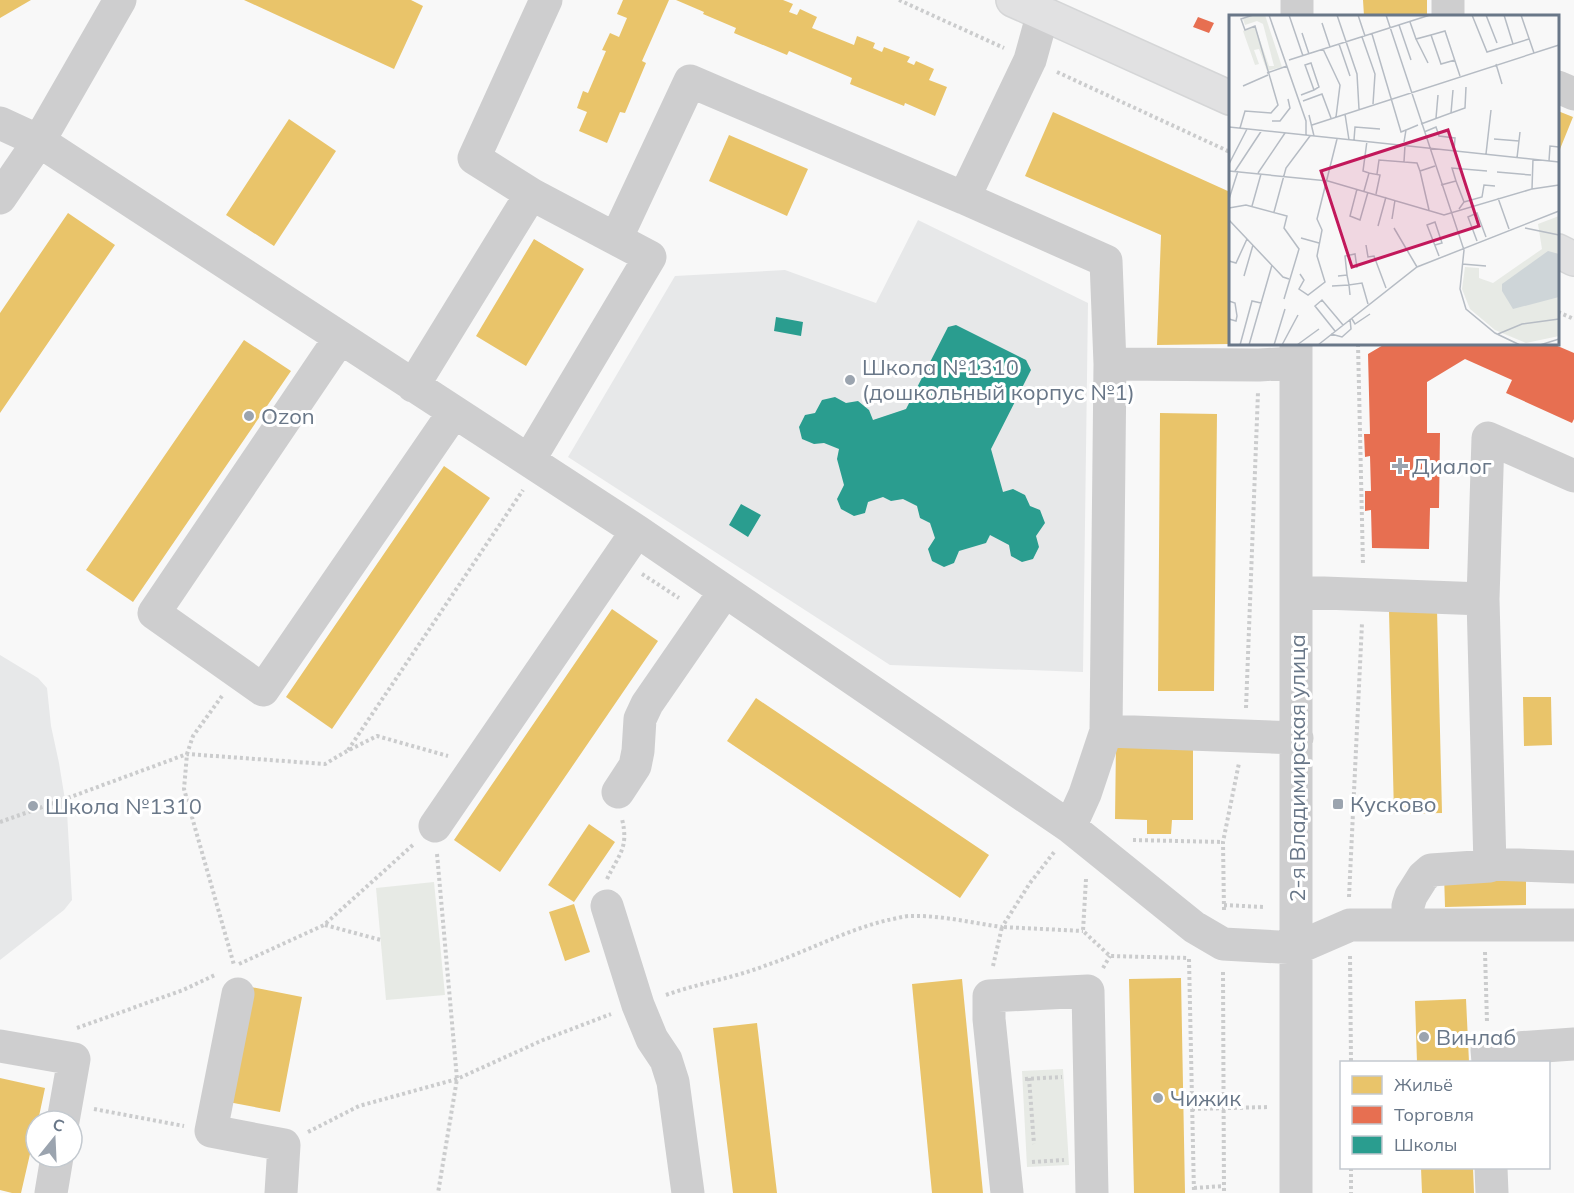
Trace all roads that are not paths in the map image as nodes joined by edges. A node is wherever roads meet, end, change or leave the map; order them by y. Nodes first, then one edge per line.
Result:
1 (120, 0) edge
2 (546, 0) edge
3 (1013, 0) edge
4 (1043, 13) junction
5 (1559, 88) edge
6 (1574, 94) edge
7 (1229, 98) edge
8 (0, 123) edge
9 (39, 141) junction
10 (531, 194) junction
11 (0, 198) edge
12 (964, 198) junction
13 (616, 239) junction
14 (340, 338) junction
15 (1296, 353) edge
16 (1110, 364) junction
17 (413, 386) junction
18 (454, 412) junction
19 (529, 470) junction
20 (1574, 476) edge
21 (637, 531) junction
22 (725, 591) junction
23 (1296, 592) junction
24 (1483, 599) junction
25 (1106, 731) junction
26 (1297, 738) junction
27 (618, 792) road end
28 (435, 826) road end
29 (1070, 827) junction
30 (1490, 864) junction
31 (1574, 867) edge
32 (607, 906) road end
33 (1408, 924) junction
34 (1574, 925) edge
35 (1297, 948) junction
36 (231, 982) road end
37 (1574, 1044) edge
38 (0, 1046) edge
39 (1487, 1056) edge
40 (66, 1109) edge
41 (55, 1169) edge
42 (1491, 1169) edge
43 (1005, 1179) edge
44 (51, 1193) edge
45 (281, 1193) edge
46 (688, 1193) edge
47 (1092, 1193) edge
48 (1296, 1193) edge
49 (1492, 1193) edge

1 - 9 street
2 - 10 street
3 - 4 main road
4 - 7 main road
4 - 12 street
5 - 6 street
8 - 9 street
9 - 11 street
9 - 14 street
10 - 13 street
10 - 17 street
12 - 13 street
12 - 16 street
13 - 19 street
14 - 17 street
14 - 18 street
15 - 16 street
15 - 23 street, 2-я Владимирская улица
16 - 25 street
17 - 18 street
18 - 19 street
19 - 21 street
20 - 24 street
21 - 22 street
21 - 28 street
22 - 27 street
22 - 29 street
23 - 24 street
23 - 26 street, 2-я Владимирская улица
24 - 30 street
25 - 26 street
25 - 29 street
26 - 35 street, 2-я Владимирская улица
29 - 35 street
30 - 31 street
30 - 33 street
32 - 46 street
33 - 34 street
33 - 35 street
35 - 48 street, 2-я Владимирская улица
36 - 45 street
37 - 39 street
38 - 40 street
41 - 44 street
42 - 49 street
43 - 47 street

